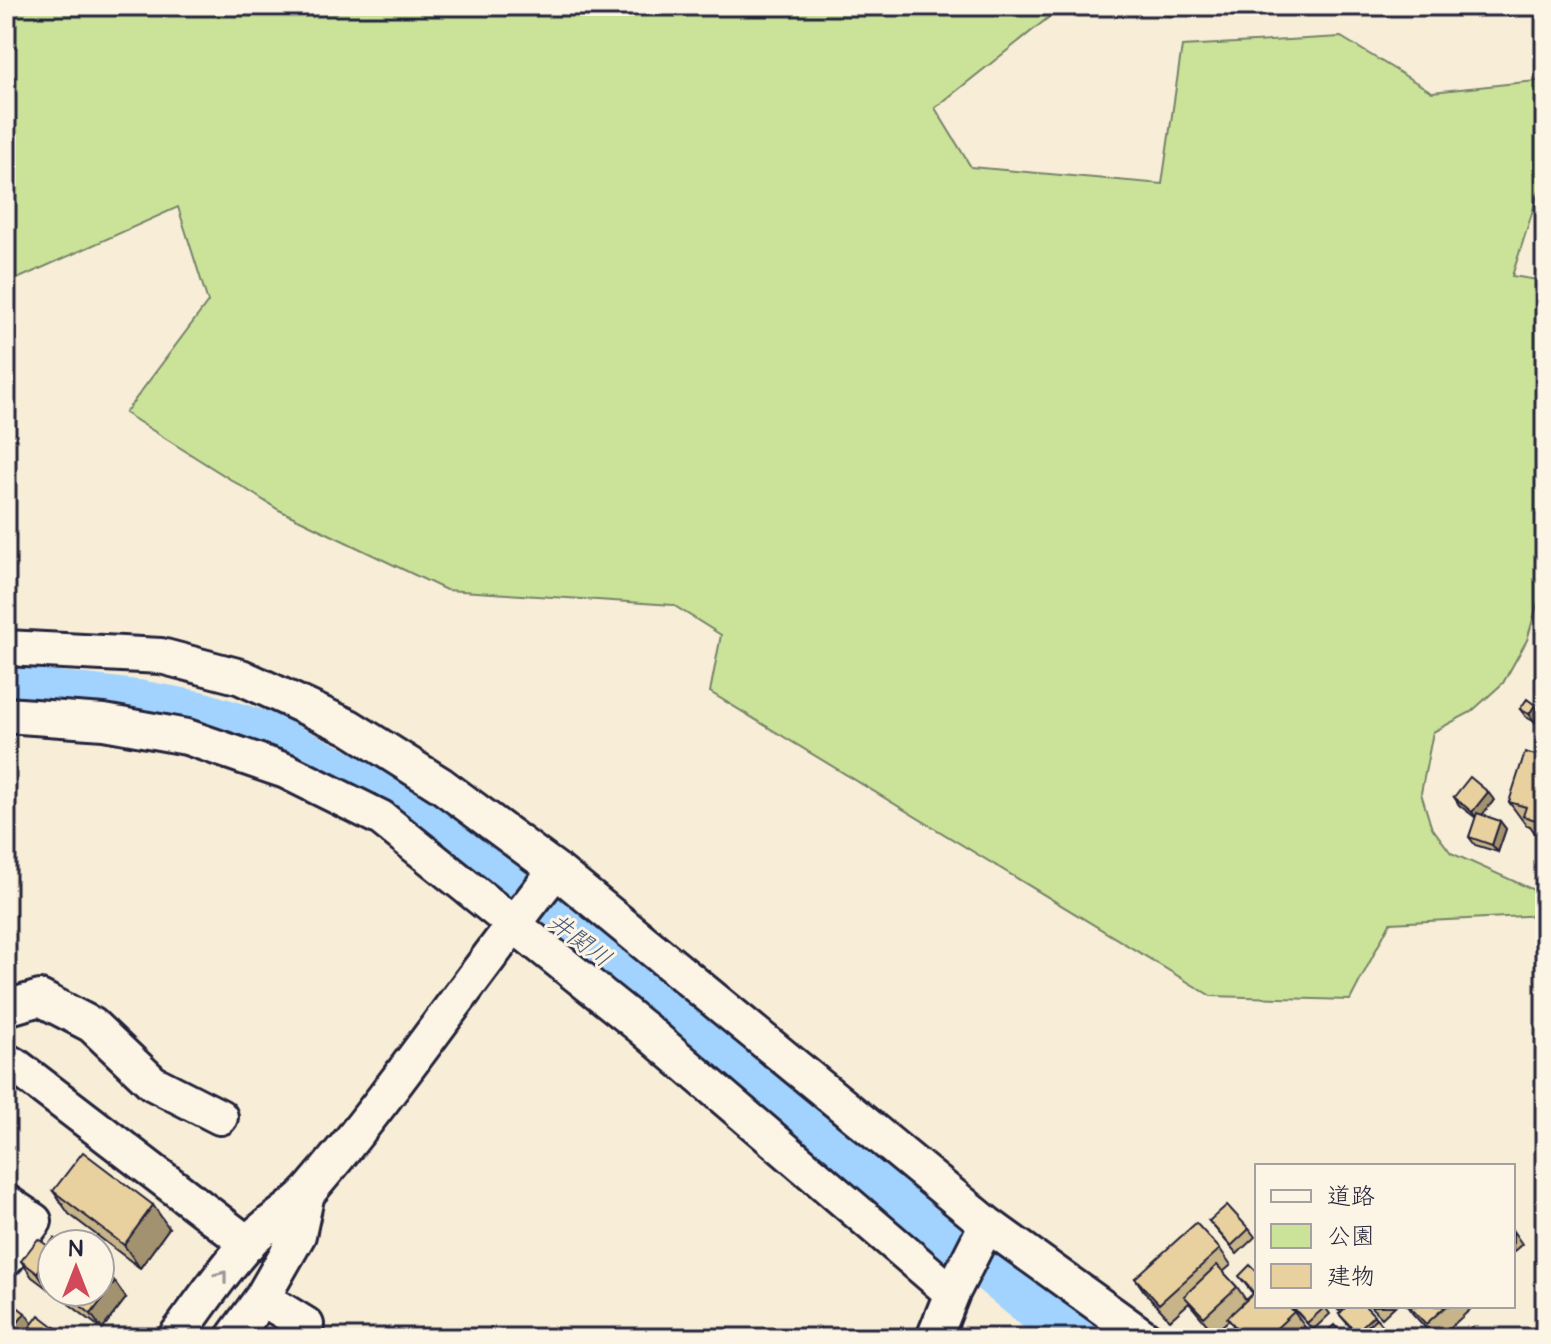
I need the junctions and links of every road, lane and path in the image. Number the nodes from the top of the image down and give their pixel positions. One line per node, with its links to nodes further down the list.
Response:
1 (6, 648): 3 (street)
2 (6, 715): 4 (street)
3 (556, 870): 4 (street); 10 (street)
4 (513, 924): 8 (street); 13 (street)
5 (6, 1008): 7 (street)
6 (6, 1061): 11 (street)
7 (220, 1117)
8 (307, 1193): 11 (street); 14 (street)
9 (6, 1202): 12 (street)
10 (987, 1224): 13 (street); 19 (street)
11 (248, 1244): 15 (street, one-way to 11)
12 (6, 1259)
13 (952, 1293): 18 (street)
14 (262, 1298): 16 (street); 17 (street)
15 (175, 1338)
16 (233, 1338)
17 (302, 1338)
18 (934, 1338)
19 (1145, 1338)

